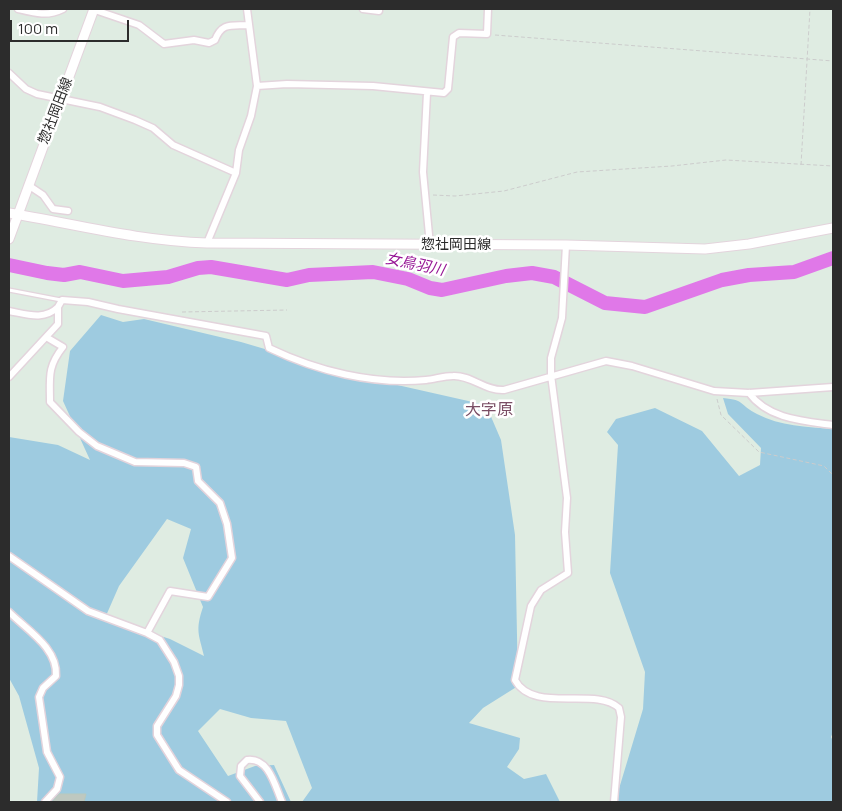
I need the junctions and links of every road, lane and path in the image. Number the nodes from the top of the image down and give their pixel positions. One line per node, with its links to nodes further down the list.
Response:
1 (18, 9): 2 (street)
2 (63, 9)
3 (94, 9): 9 (street); 16 (main road, 惣社岡田線)
4 (247, 9): 9 (street)
5 (363, 9): 6 (street)
6 (379, 9)
7 (488, 9): 10 (street)
8 (810, 9): 11 (path)
9 (249, 25): 14 (street)
10 (487, 34): 11 (path); 15 (street)
11 (808, 59): 12 (path); 17 (path)
12 (833, 61)
13 (9, 73): 16 (street)
14 (257, 86): 15 (street); 19 (street)
15 (427, 93): 21 (street)
16 (60, 99): 19 (street); 20 (main road, 惣社岡田線)
17 (801, 165): 18 (path); 21 (path)
18 (833, 166)
19 (236, 173): 27 (street)
20 (28, 185): 22 (street); 24 (main road, 惣社岡田線)
21 (425, 194): 28 (street)
22 (68, 211)
23 (9, 213): 24 (main road, 惣社岡田線)
24 (19, 214): 26 (main road, 惣社岡田線); 27 (main road, 惣社岡田線)
25 (833, 228): 29 (main road, 惣社岡田線)
26 (9, 239)
27 (206, 242): 28 (main road, 惣社岡田線)
28 (430, 245): 29 (main road, 惣社岡田線)
29 (566, 249): 37 (street)
30 (9, 290): 31 (lane)
31 (62, 300): 32 (street); 35 (street)
32 (58, 308): 34 (street); 36 (street)
33 (287, 310): 35 (path)
34 (9, 311)
35 (170, 319): 37 (street)
36 (46, 337): 38 (street); 46 (street)
37 (551, 376): 40 (street); 51 (street)
38 (9, 377)
39 (833, 387): 41 (street)
40 (714, 391): 41 (street); 43 (path)
41 (749, 393): 42 (street)
42 (833, 425)
43 (833, 475)
44 (9, 556): 46 (street)
45 (9, 612): 47 (street)
46 (147, 633): 48 (street)
47 (45, 802)
48 (227, 802)
49 (260, 802): 50 (street)
50 (282, 802)
51 (614, 802)

